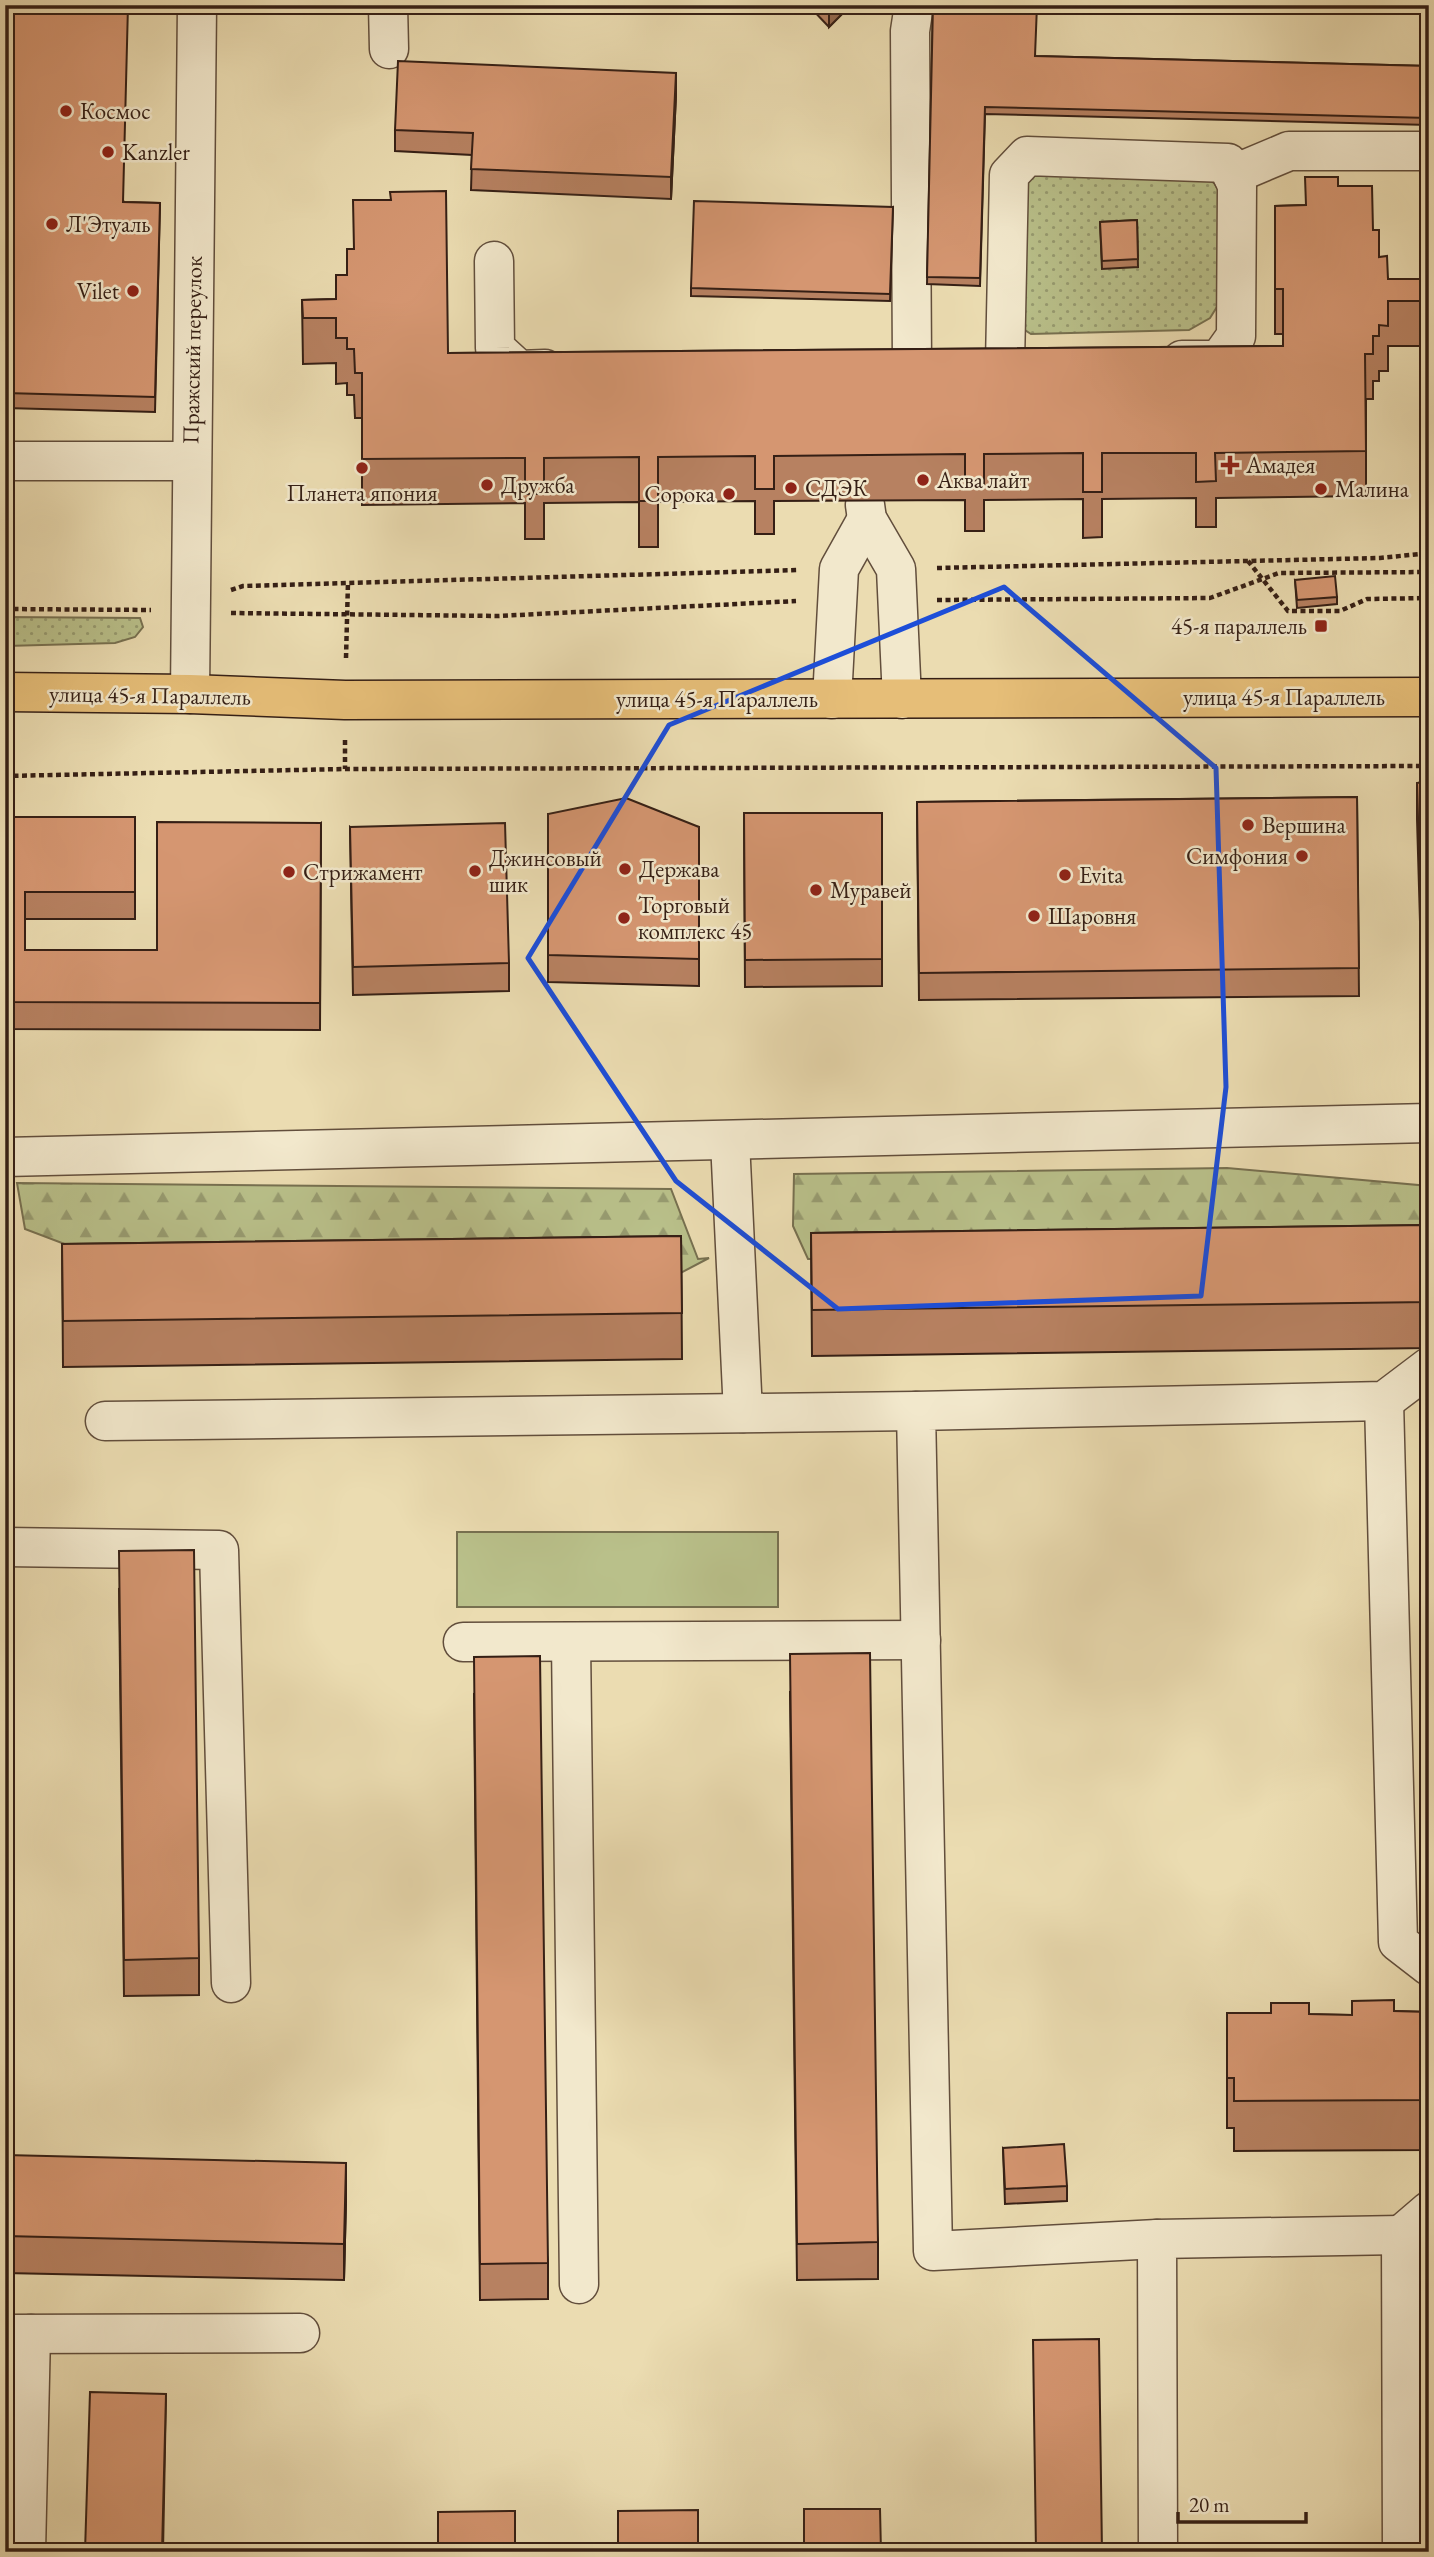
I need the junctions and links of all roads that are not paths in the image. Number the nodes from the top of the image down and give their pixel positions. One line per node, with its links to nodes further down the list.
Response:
1 (197, 5): 15 (street, Пражский переулок)
2 (388, 5): 4 (street)
3 (914, 5): 11 (street)
4 (389, 49)
5 (1429, 151): 6 (street)
6 (1232, 174): 8 (street); 10 (street)
7 (494, 261): 13 (street)
8 (1152, 361)
9 (1045, 362): 10 (street)
10 (1005, 363): 11 (street)
11 (912, 364): 12 (street)
12 (873, 365)
13 (574, 369)
14 (5, 461): 15 (street)
15 (191, 461): 17 (street, Пражский переулок)
16 (5, 692): 17 (main road, улица 45-я Параллель)
17 (190, 694): 19 (main road, улица 45-я Параллель)
18 (1429, 697): 20 (main road, улица 45-я Параллель)
19 (832, 699): 20 (main road, улица 45-я Параллель); 20 (street)
20 (902, 699)
21 (1429, 1123): 22 (street)
22 (730, 1141): 23 (street); 27 (street)
23 (5, 1157)
24 (1429, 1367): 25 (street)
25 (1384, 1401): 26 (street); 33 (street)
26 (916, 1411): 27 (street); 30 (street)
27 (743, 1413): 28 (street)
28 (105, 1421)
29 (5, 1547): 34 (street)
30 (920, 1640): 32 (street); 36 (street)
31 (463, 1642): 32 (street)
32 (571, 1642): 37 (street)
33 (1429, 1966)
34 (231, 1983)
35 (1415, 2223): 36 (street); 42 (street)
36 (1157, 2239): 41 (street)
37 (579, 2284)
38 (300, 2333): 39 (street)
39 (18, 2334): 40 (street)
40 (26, 2552)
41 (1158, 2552)
42 (1402, 2552)

